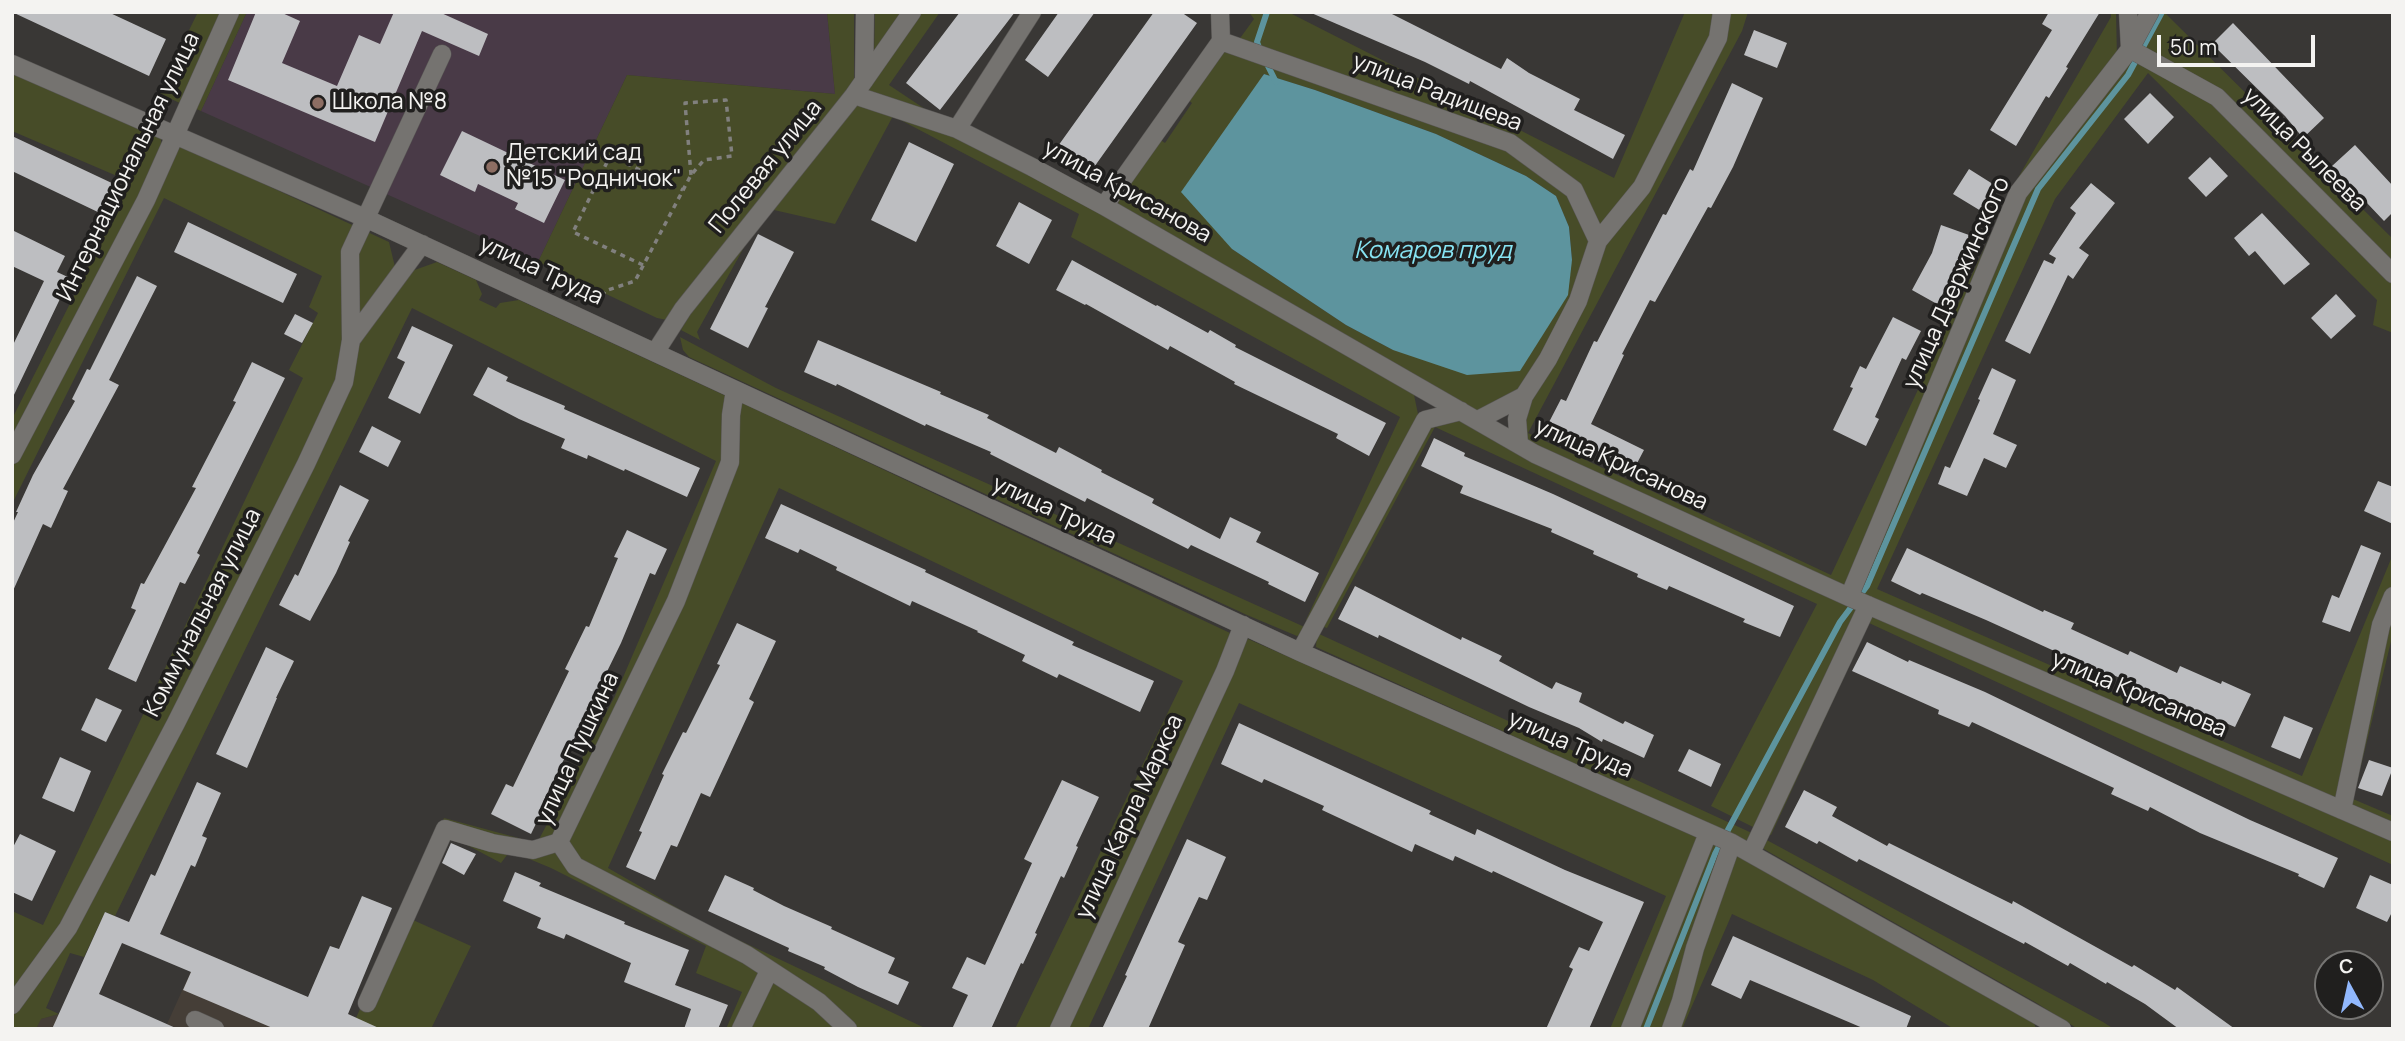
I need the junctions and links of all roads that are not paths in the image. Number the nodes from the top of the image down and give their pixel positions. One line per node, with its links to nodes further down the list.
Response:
1 (230, 12): 15 (street, Интернациональная улица)
2 (865, 12): 13 (street)
3 (912, 12): 13 (street, Полевая улица)
4 (1032, 12): 14 (street)
5 (1220, 12): 9 (street)
6 (1722, 12): 18 (street)
7 (2129, 12): 10 (street)
8 (2150, 12): 10 (street, улица Дзержинского)
9 (1221, 41): 16 (street); 18 (street, улица Радищева)
10 (2130, 49): 20 (street, улица Рылеева); 32 (street, улица Дзержинского)
11 (442, 54): 17 (street, Коммунальная улица)
12 (12, 64): 15 (street, улица Труда)
13 (859, 88): 14 (street, улица Крисанова); 22 (street, Полевая улица)
14 (957, 129): 16 (street, улица Крисанова)
15 (175, 134): 17 (street, улица Труда); 30 (street, Интернациональная улица)
16 (1104, 206): 23 (street, улица Крисанова)
17 (365, 218): 19 (street, улица Труда); 21 (street, Коммунальная улица)
18 (1598, 241): 25 (street)
19 (422, 244): 21 (street); 22 (street, улица Труда)
20 (2393, 274)
21 (351, 340): 44 (street, Коммунальная улица)
22 (656, 351): 24 (street, улица Труда)
23 (1420, 387): 26 (street, улица Крисанова); 27 (street)
24 (735, 390): 34 (street, улица Труда); 39 (street, улица Пушкина)
25 (1524, 396): 28 (street); 29 (street)
26 (1461, 411): 27 (street); 28 (street, улица Крисанова)
27 (1425, 420): 35 (street)
28 (1478, 420): 29 (street, улица Крисанова)
29 (1518, 444): 32 (street, улица Крисанова)
30 (12, 455)
31 (2393, 596): 36 (street)
32 (1849, 597): 33 (street, улица Крисанова)
33 (1868, 605): 36 (street, улица Крисанова); 41 (street)
34 (1243, 625): 35 (street, улица Труда); 50 (street, улица Карла Маркса)
35 (1300, 652): 38 (street, улица Труда)
36 (2342, 810): 37 (street, улица Крисанова)
37 (2393, 832)
38 (1708, 833): 40 (street, улица Труда); 51 (street)
39 (559, 842): 42 (street, улица Пушкина); 43 (street)
40 (1732, 843): 41 (street, улица Труда); 52 (street)
41 (1751, 853): 46 (street, улица Труда)
42 (769, 971): 48 (street); 49 (street, улица Пушкина)
43 (367, 1003)
44 (12, 1005)
45 (195, 1020): 47 (street)
46 (2054, 1026)
47 (215, 1029)
48 (741, 1029)
49 (848, 1029)
50 (1059, 1029)
51 (1630, 1029)
52 (1671, 1029)

